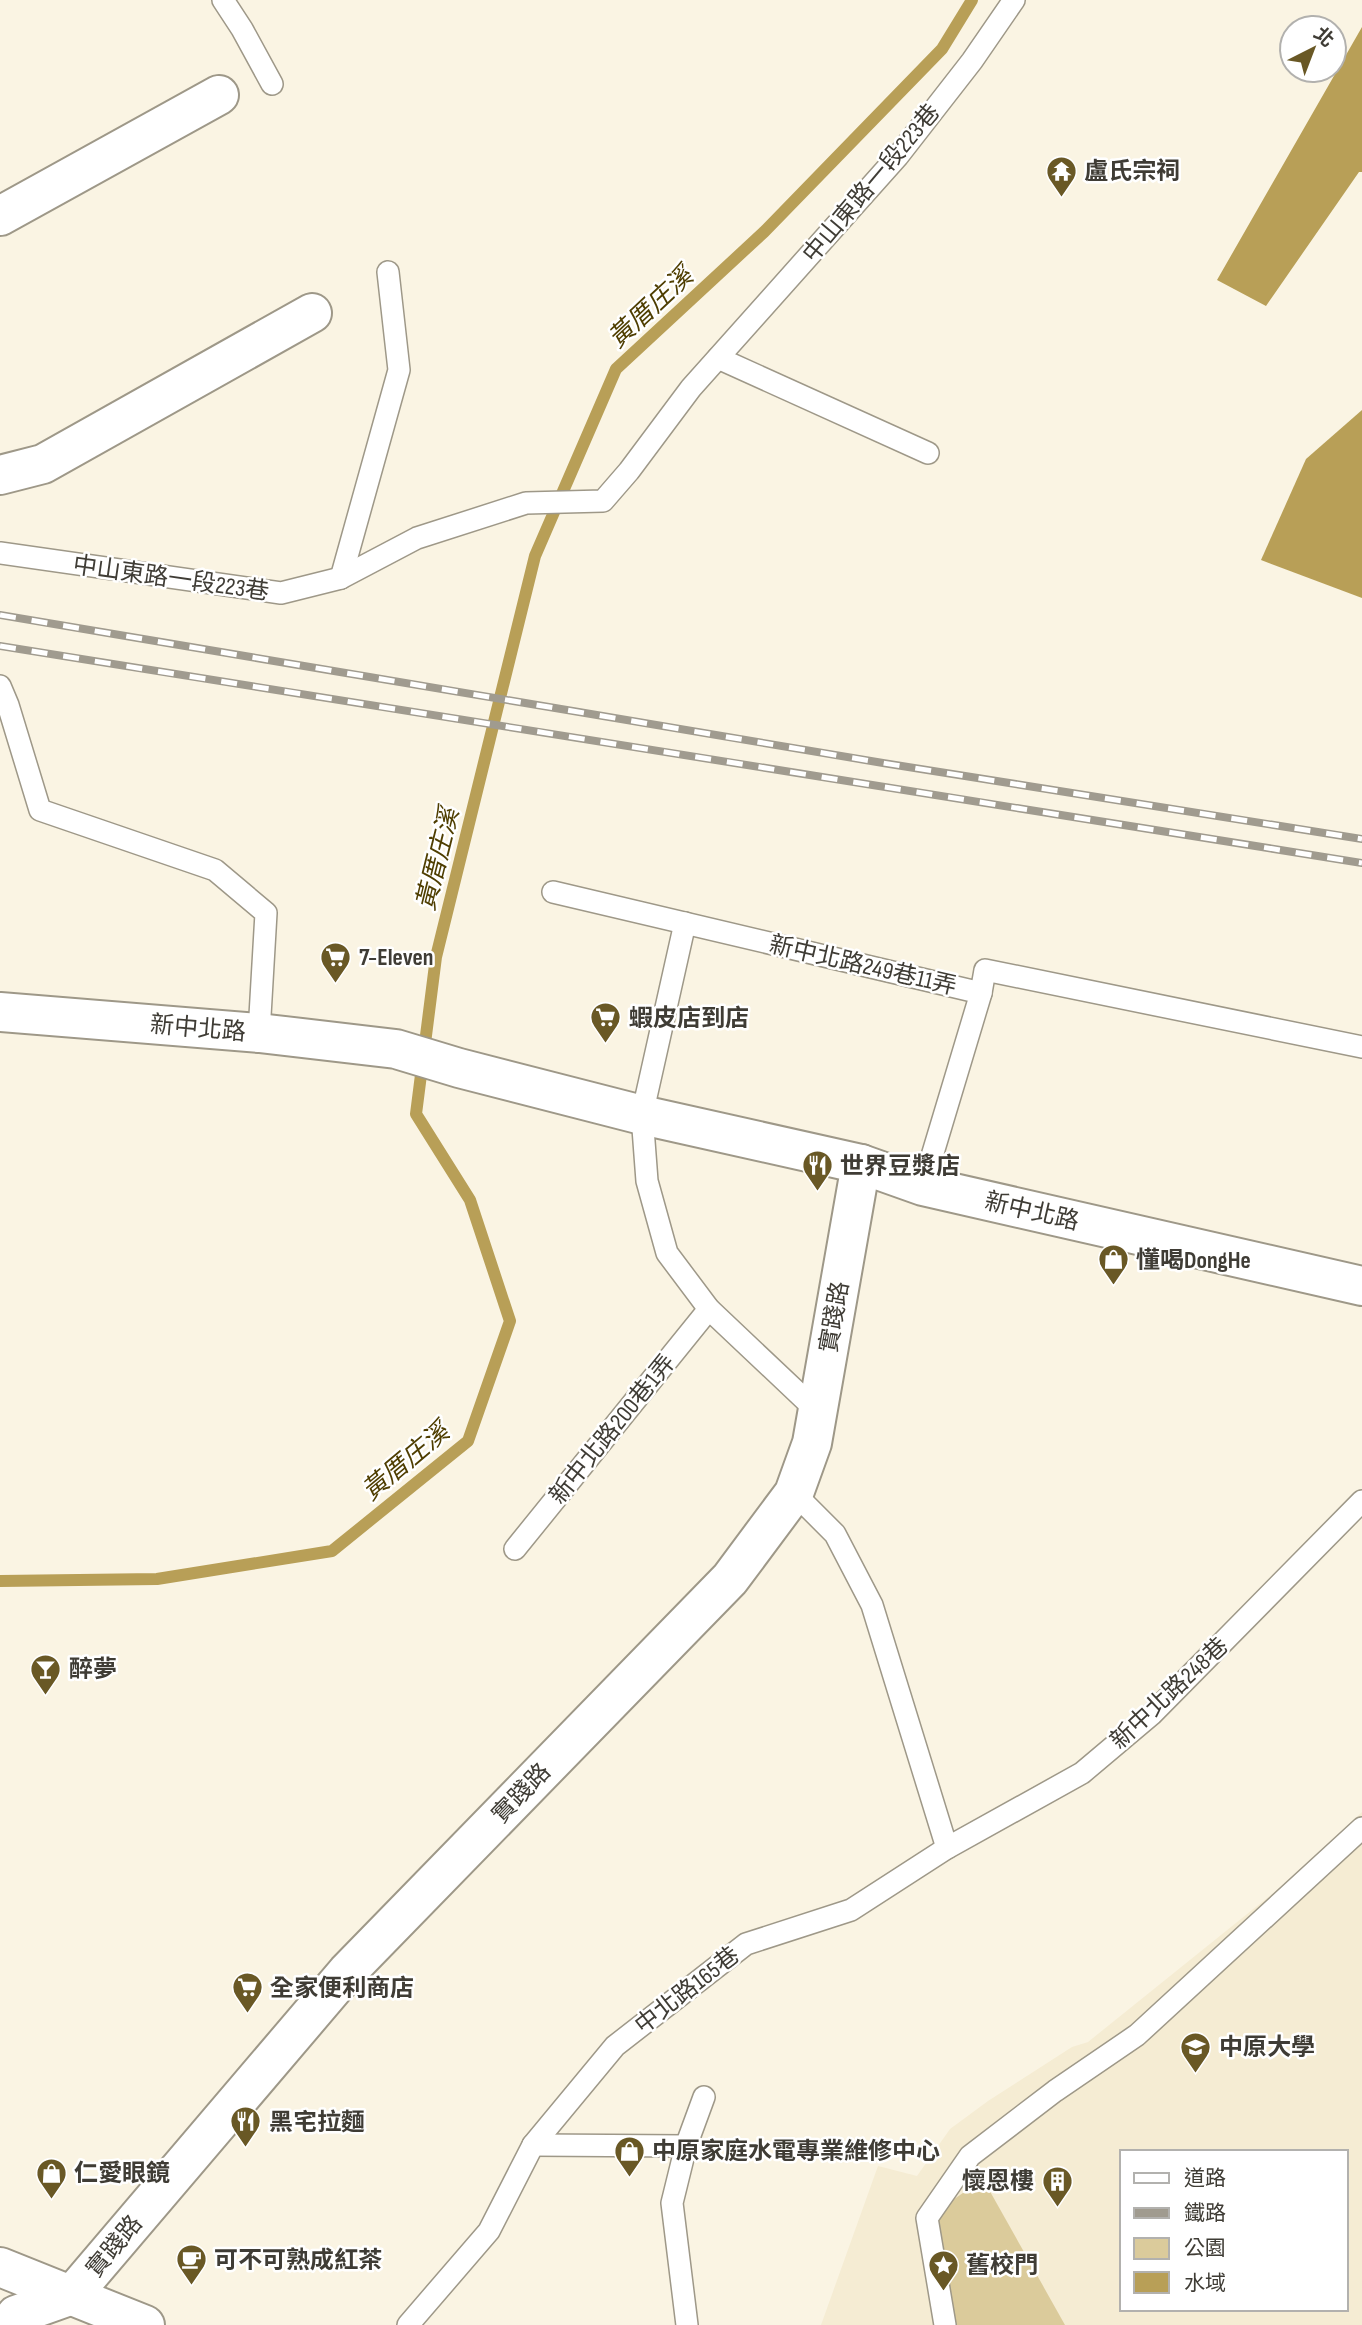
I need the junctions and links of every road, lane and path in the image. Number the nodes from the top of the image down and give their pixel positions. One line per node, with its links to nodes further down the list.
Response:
1 (223, 0): 3 (lane)
2 (1014, 0): 8 (lane, 中山東路一段223巷)
3 (272, 84)
4 (219, 95): 5 (street)
5 (0, 216)
6 (388, 272): 12 (lane)
7 (312, 313): 10 (street)
8 (718, 358): 9 (lane); 12 (lane, 中山東路一段223巷)
9 (928, 453)
10 (0, 475)
11 (0, 553): 12 (lane, 中山東路一段223巷)
12 (341, 578)
13 (0, 685): 18 (lane)
14 (553, 892): 15 (lane, 新中北路249巷11弄)
15 (685, 923): 16 (lane, 新中北路249巷11弄); 20 (lane)
16 (981, 993): 19 (lane, 新中北路249巷11弄); 22 (lane)
17 (0, 1012): 18 (street, 新中北路)
18 (258, 1033): 20 (street, 新中北路)
19 (1362, 1047)
20 (642, 1115): 21 (street, 新中北路); 24 (lane)
21 (861, 1164): 22 (street, 新中北路); 25 (street, 實踐路)
22 (923, 1186): 23 (street, 新中北路)
23 (1362, 1286)
24 (709, 1309): 25 (lane); 28 (lane, 新中北路200巷1弄)
25 (818, 1412): 26 (street, 實踐路)
26 (794, 1493): 30 (lane); 35 (street, 實踐路)
27 (1362, 1501): 30 (lane, 新中北路248巷)
28 (515, 1549)
29 (1362, 1828): 40 (lane)
30 (947, 1848): 32 (lane, 中北路165巷)
31 (704, 2097): 33 (lane)
32 (533, 2145): 33 (lane); 38 (lane, 中北路165巷)
33 (685, 2146): 39 (lane)
34 (0, 2267): 35 (street)
35 (72, 2295): 36 (street, 實踐路); 37 (street)
36 (16, 2325)
37 (145, 2325)
38 (408, 2325)
39 (687, 2325)
40 (945, 2325)

